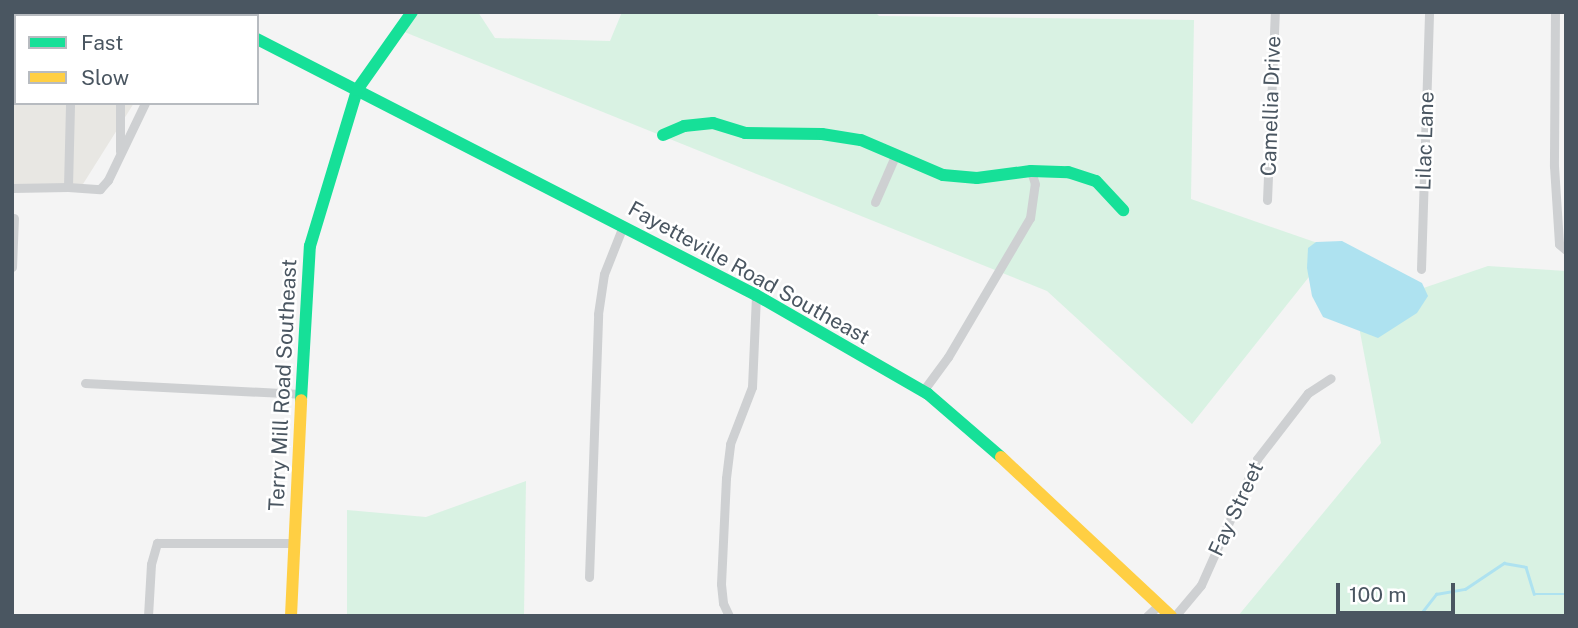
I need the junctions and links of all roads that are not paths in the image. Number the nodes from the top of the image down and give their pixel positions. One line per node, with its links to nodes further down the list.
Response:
1 (412, 12): 6 (street, Terry Mill Road Southeast)
2 (1275, 12): 16 (street, Camellia Drive)
3 (1429, 12): 23 (street, Lilac Lane)
4 (1555, 12): 21 (street)
5 (259, 41): 6 (street, Fayetteville Road Southeast)
6 (357, 90): 20 (street, Fayetteville Road Southeast); 28 (street, Terry Mill Road Southeast)
7 (70, 105): 14 (street)
8 (120, 105): 12 (street)
9 (144, 105): 12 (street)
10 (663, 135): 11 (street)
11 (896, 155): 13 (street); 17 (street)
12 (120, 156): 14 (street)
13 (1031, 171): 18 (street); 27 (street)
14 (68, 187): 15 (street)
15 (12, 188)
16 (1267, 200)
17 (875, 202)
18 (1123, 209)
19 (14, 218): 22 (street)
20 (623, 226): 24 (street, Fayetteville Road Southeast); 30 (street)
21 (1566, 250)
22 (12, 267)
23 (1421, 269)
24 (755, 295): 27 (street, Fayetteville Road Southeast); 34 (street)
25 (1331, 378): 36 (street, Fay Street)
26 (85, 383): 28 (street)
27 (923, 391): 31 (street, Fayetteville Road Southeast)
28 (300, 394): 29 (street, Terry Mill Road Southeast)
29 (294, 543): 32 (street); 33 (street, Terry Mill Road Southeast)
30 (589, 577)
31 (1159, 605): 35 (street); 36 (street, Fayetteville Road Southeast)
32 (148, 616)
33 (291, 616)
34 (729, 616)
35 (1147, 616)
36 (1173, 616)

